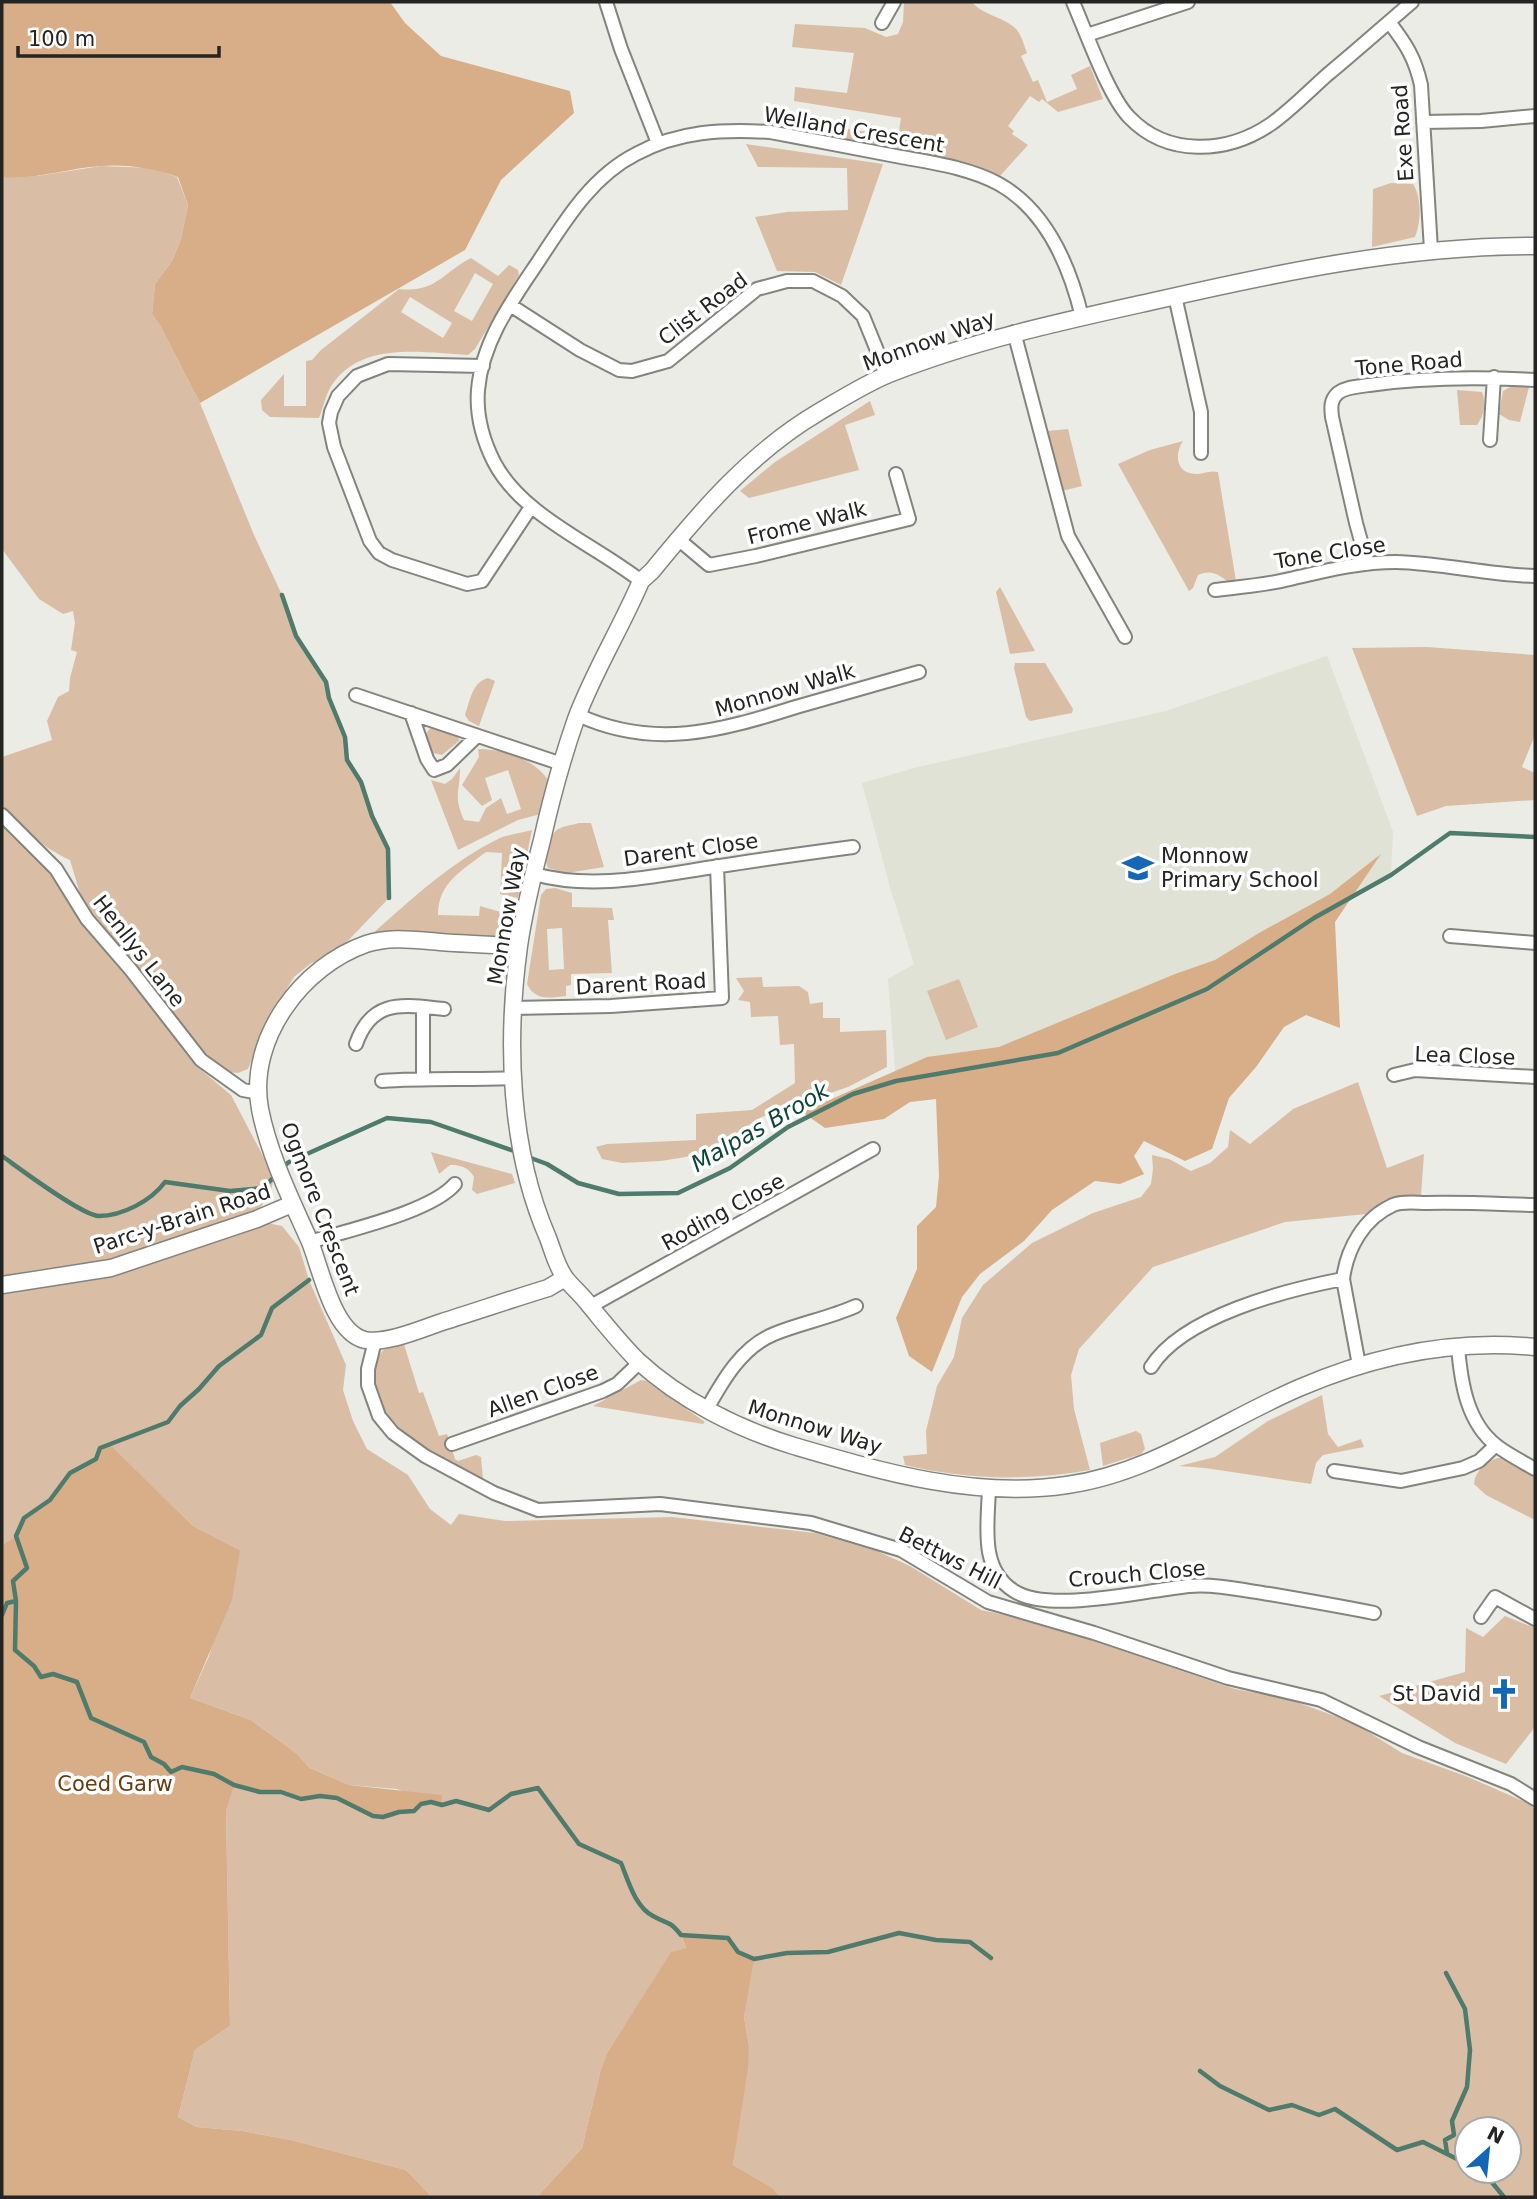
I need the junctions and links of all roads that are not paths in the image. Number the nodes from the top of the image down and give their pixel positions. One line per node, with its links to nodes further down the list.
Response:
1 (606, 2): 11 (street)
2 (894, 2): 7 (street)
3 (1073, 2): 8 (street)
4 (1188, 2): 8 (street)
5 (1412, 2): 6 (street)
6 (1389, 22): 8 (street); 10 (street, Exe Road)
7 (882, 23)
8 (1087, 35)
9 (1535, 116): 10 (street)
10 (1423, 122): 13 (street, Exe Road)
11 (658, 143): 15 (street, Welland Crescent); 16 (street, Welland Crescent)
12 (1535, 246): 13 (street, Monnow Way)
13 (1431, 250): 14 (street, Monnow Way)
14 (1175, 296): 16 (street, Monnow Way); 23 (street)
15 (510, 305): 18 (street, Welland Crescent); 19 (street, Clist Road)
16 (1082, 317): 17 (street, Monnow Way)
17 (1014, 332): 19 (street, Monnow Way); 31 (street)
18 (483, 366): 25 (street, Welland Crescent); 25 (street)
19 (887, 375): 26 (street, Monnow Way)
20 (1494, 377): 21 (street, Tone Road); 22 (street); 27 (street, Tone Road)
21 (1535, 380)
22 (1490, 440)
23 (1200, 453)
24 (896, 474): 26 (street, Frome Walk)
25 (531, 507): 29 (street, Welland Crescent)
26 (678, 539): 29 (street, Monnow Way)
27 (1367, 564): 28 (street, Tone Close); 30 (street, Tone Close)
28 (1535, 576)
29 (641, 581): 35 (street, Monnow Way)
30 (1215, 590)
31 (1125, 637)
32 (919, 672): 35 (street, Monnow Walk)
33 (356, 695): 34 (street)
34 (411, 713): 36 (street); 36 (street)
35 (578, 715): 37 (street, Monnow Way)
36 (477, 736): 37 (street)
37 (562, 764): 41 (street, Monnow Way)
38 (2, 815): 54 (street, Henllys Lane)
39 (853, 847): 40 (street, Darent Close)
40 (718, 866): 41 (street, Darent Close); 46 (street, Darent Road)
41 (534, 874): 44 (street, Monnow Way)
42 (1450, 936): 43 (street)
43 (1535, 943)
44 (519, 946): 46 (street, Monnow Way); 54 (street, Ogmore Crescent)
45 (423, 1007): 47 (street); 48 (street); 51 (street)
46 (513, 1008): 52 (street, Monnow Way)
47 (444, 1010)
48 (356, 1044)
49 (1394, 1075): 50 (street, Lea Close)
50 (1535, 1077)
51 (423, 1078): 52 (street); 53 (street)
52 (514, 1078): 60 (street, Monnow Way)
53 (382, 1082)
54 (259, 1093): 57 (street, Ogmore Crescent)
55 (873, 1149): 64 (street, Roding Close)
56 (455, 1184): 59 (street)
57 (292, 1204): 59 (street, Ogmore Crescent); 62 (street, Parc-y-Brain Road)
58 (1535, 1205): 61 (street)
59 (310, 1242): 65 (street, Ogmore Crescent)
60 (565, 1278): 64 (street, Monnow Way); 65 (street)
61 (1343, 1279): 69 (street); 70 (street)
62 (2, 1285)
63 (856, 1306): 71 (street)
64 (591, 1307): 68 (street, Monnow Way)
65 (375, 1341): 80 (street, Bettws Hill)
66 (1458, 1347): 67 (street, Monnow Way); 69 (street, Monnow Way); 73 (street)
67 (1535, 1347)
68 (639, 1362): 71 (street, Monnow Way); 72 (street, Allen Close)
69 (1359, 1365): 76 (street, Monnow Way)
70 (1151, 1367)
71 (707, 1409): 76 (street, Monnow Way)
72 (452, 1444)
73 (1496, 1445): 74 (street); 75 (street)
74 (1535, 1469)
75 (1334, 1471)
76 (989, 1488): 77 (street, Crouch Close)
77 (1374, 1612)
78 (1480, 1617): 79 (street)
79 (1535, 1619)
80 (1535, 1799)

